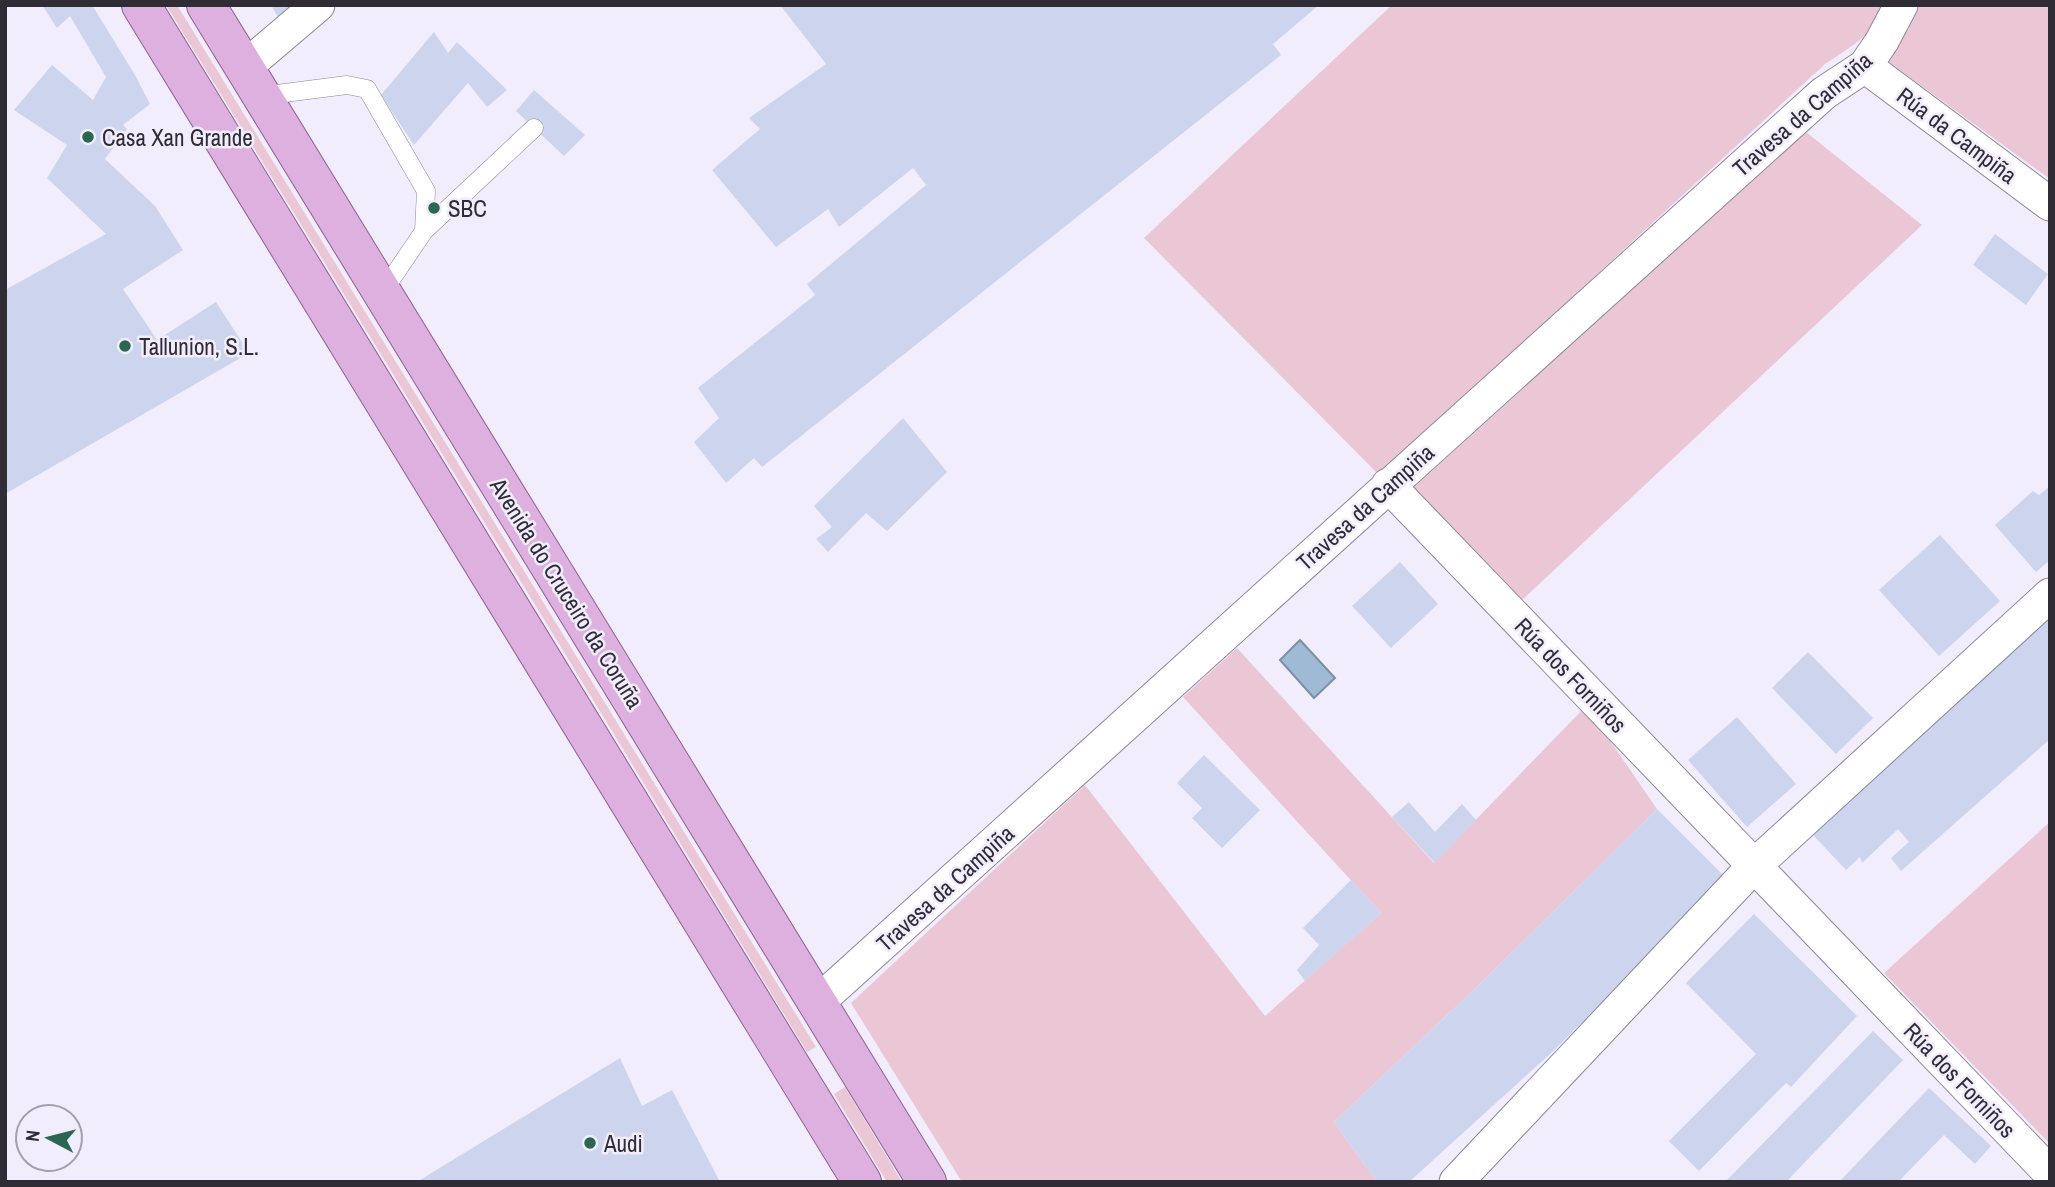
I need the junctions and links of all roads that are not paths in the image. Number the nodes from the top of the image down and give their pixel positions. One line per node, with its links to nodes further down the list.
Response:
1 (141, 5): 16 (main road)
2 (206, 5): 6 (main road, Avenida do Cruceiro da Coruña)
3 (318, 5): 6 (street)
4 (1901, 5): 5 (street, Travesa da Campiña)
5 (1865, 66): 8 (street, Rúa da Campiña); 11 (street, Travesa da Campiña)
6 (253, 82): 9 (lane); 10 (main road, Avenida do Cruceiro da Coruña)
7 (534, 128): 9 (lane)
8 (2050, 204)
9 (424, 232): 10 (lane)
10 (382, 293): 14 (main road, Avenida do Cruceiro da Coruña)
11 (1388, 485): 13 (street, Rúa dos Forniños); 14 (street, Travesa da Campiña)
12 (2050, 595): 13 (street)
13 (1754, 866): 15 (street, Rúa dos Forniños); 18 (street)
14 (818, 1002): 17 (main road, Avenida do Cruceiro da Coruña)
15 (2050, 1174)
16 (862, 1182)
17 (927, 1182)
18 (1457, 1182)

